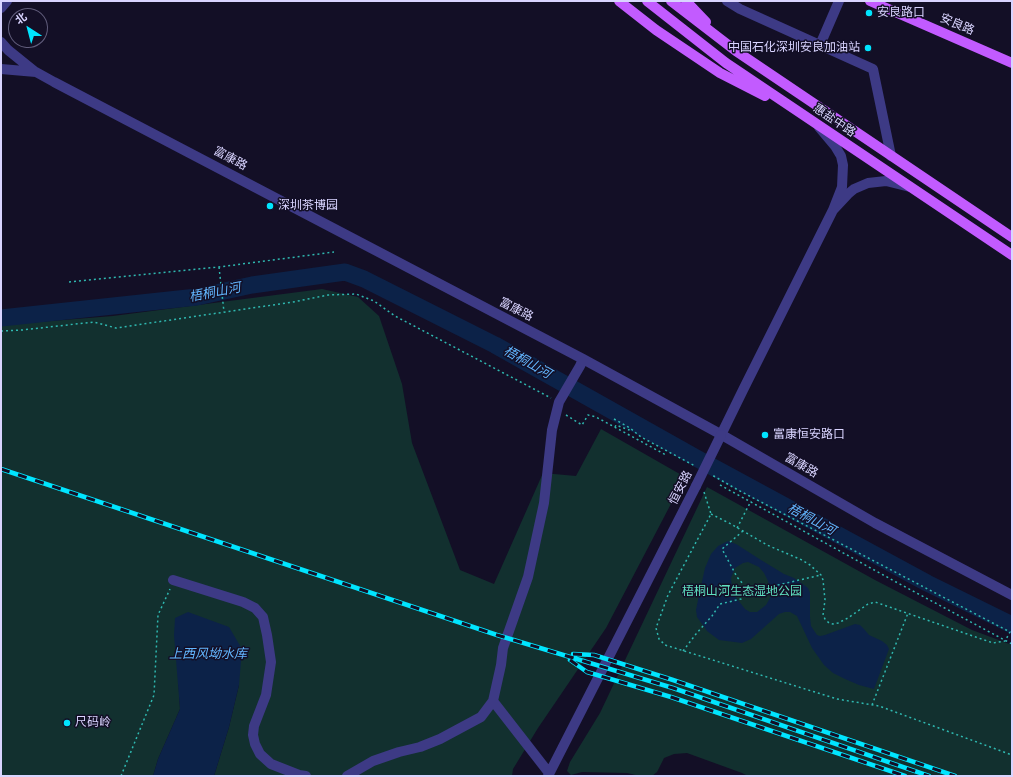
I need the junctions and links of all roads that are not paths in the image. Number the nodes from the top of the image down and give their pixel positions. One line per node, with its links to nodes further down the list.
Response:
1 (7, 1): 9 (street)
2 (619, 1): 16 (main road)
3 (647, 1): 16 (main road, 惠盐中路)
4 (671, 1): 12 (main road, 惠盐中路)
5 (686, 1): 12 (main road)
6 (727, 1): 11 (street)
7 (839, 1): 11 (street)
8 (870, 1): 13 (main road, 安良路)
9 (1, 8)
10 (1, 42): 15 (street)
11 (820, 45): 18 (street)
12 (736, 51): 18 (main road, 惠盐中路)
13 (1012, 63)
14 (1, 68): 15 (street, 富康路)
15 (36, 72): 23 (street, 富康路)
16 (800, 114): 17 (main road, 惠盐中路)
17 (816, 124): 19 (main road, 惠盐中路); 20 (street)
18 (891, 156): 21 (main road, 惠盐中路)
19 (911, 188): 20 (street); 22 (main road, 惠盐中路)
20 (834, 210): 24 (street, 恒安路)
21 (1012, 237)
22 (1012, 255)
23 (582, 362): 24 (street, 富康路); 27 (street)
24 (722, 435): 26 (street, 富康路); 28 (street, 恒安路, bridge)
25 (173, 580): 29 (street)
26 (1012, 595)
27 (493, 701): 28 (street); 30 (street)
28 (549, 774)
29 (306, 776)
30 (347, 776)

